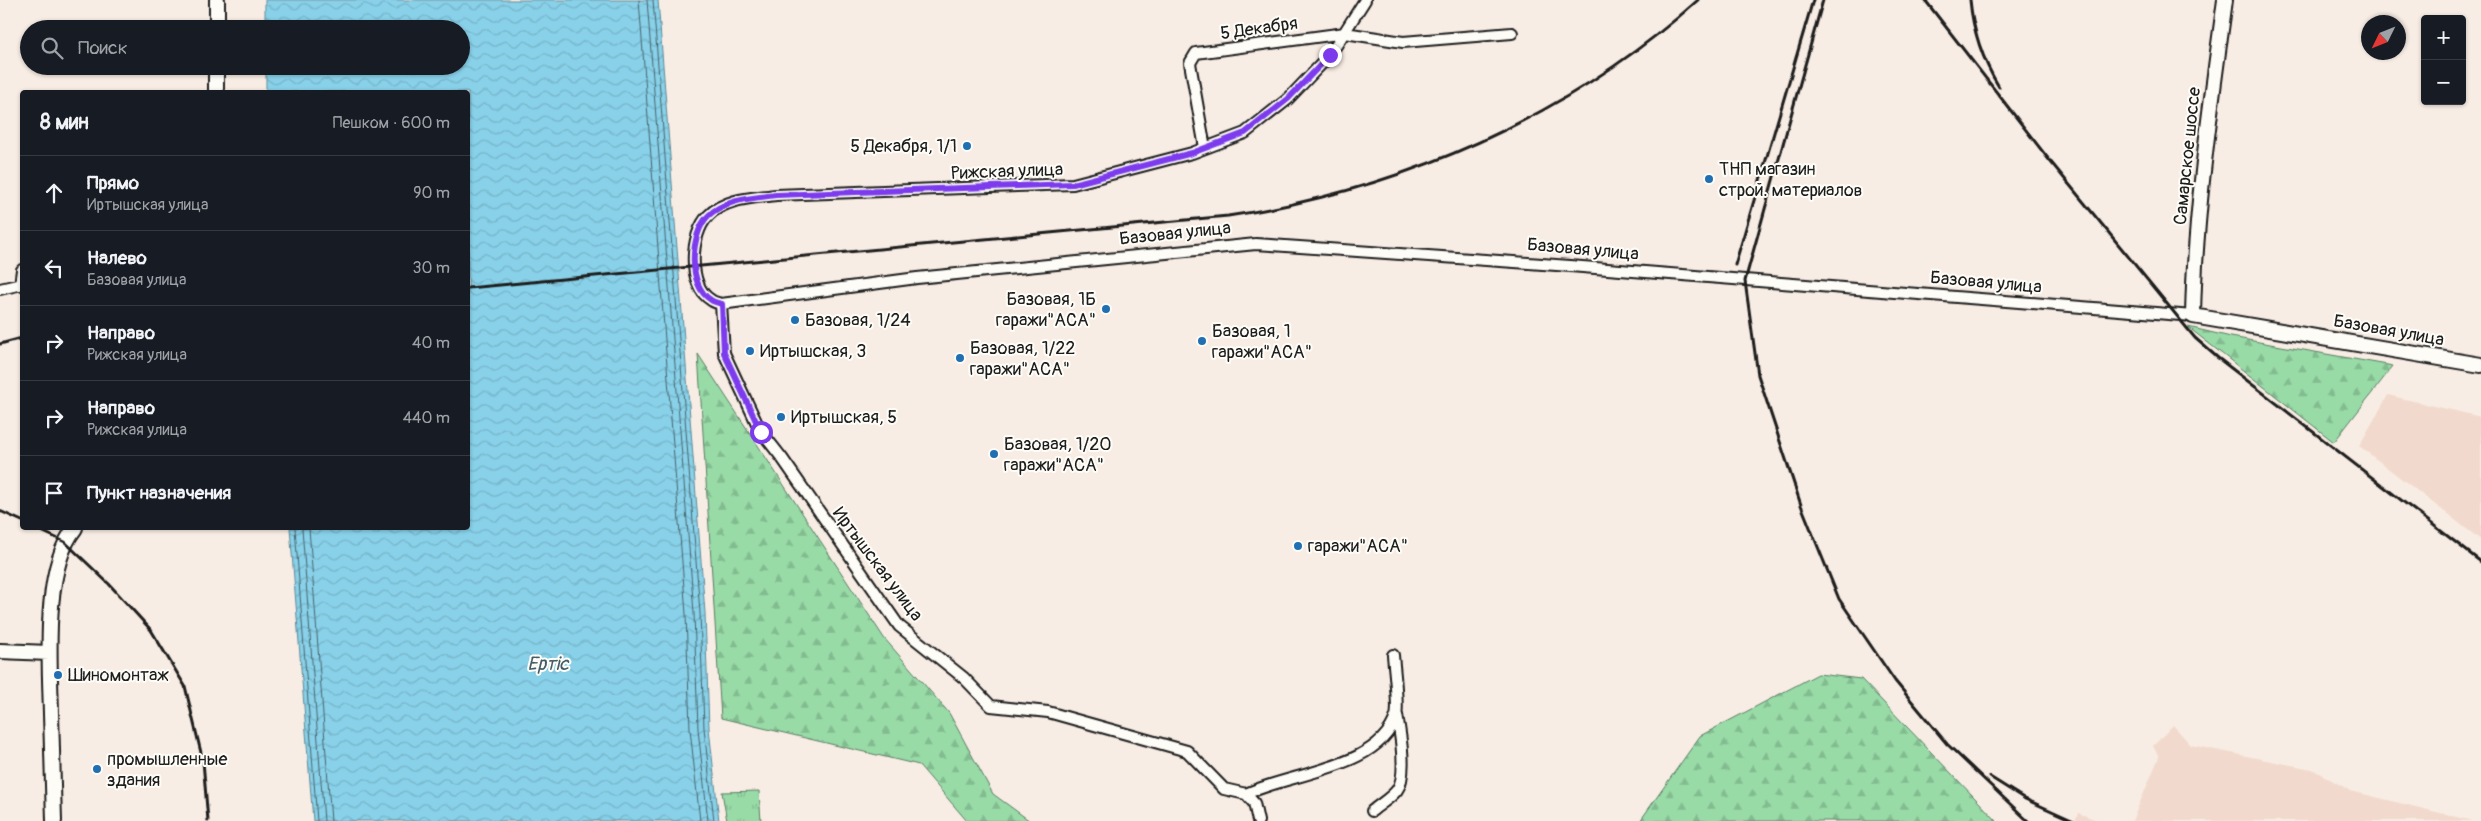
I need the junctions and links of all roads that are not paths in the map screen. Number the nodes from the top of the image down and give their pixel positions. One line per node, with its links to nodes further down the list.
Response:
1 (217, 0): 4 (street)
2 (1365, 0): 5 (street, Рижская улица)
3 (2225, 0): 13 (street, Самарское шоссе)
4 (217, 20)
5 (1345, 33): 6 (street, 5 Декабря); 9 (street, Рижская улица); 9 (street, 5 Декабря)
6 (1512, 33)
7 (216, 75): 8 (street)
8 (216, 90)
9 (1205, 148): 12 (street, Рижская улица)
10 (20, 285): 11 (street)
11 (0, 289)
12 (722, 304): 13 (street, Базовая улица); 20 (street, Иртышская улица)
13 (2193, 316): 14 (street, Базовая улица)
14 (2481, 364)
15 (74, 530): 17 (street)
16 (0, 651): 17 (street)
17 (49, 653): 22 (street)
18 (1393, 655): 19 (street)
19 (1397, 715): 20 (street); 21 (street)
20 (1246, 794): 23 (street)
21 (1372, 811)
22 (54, 821)
23 (1258, 821)

